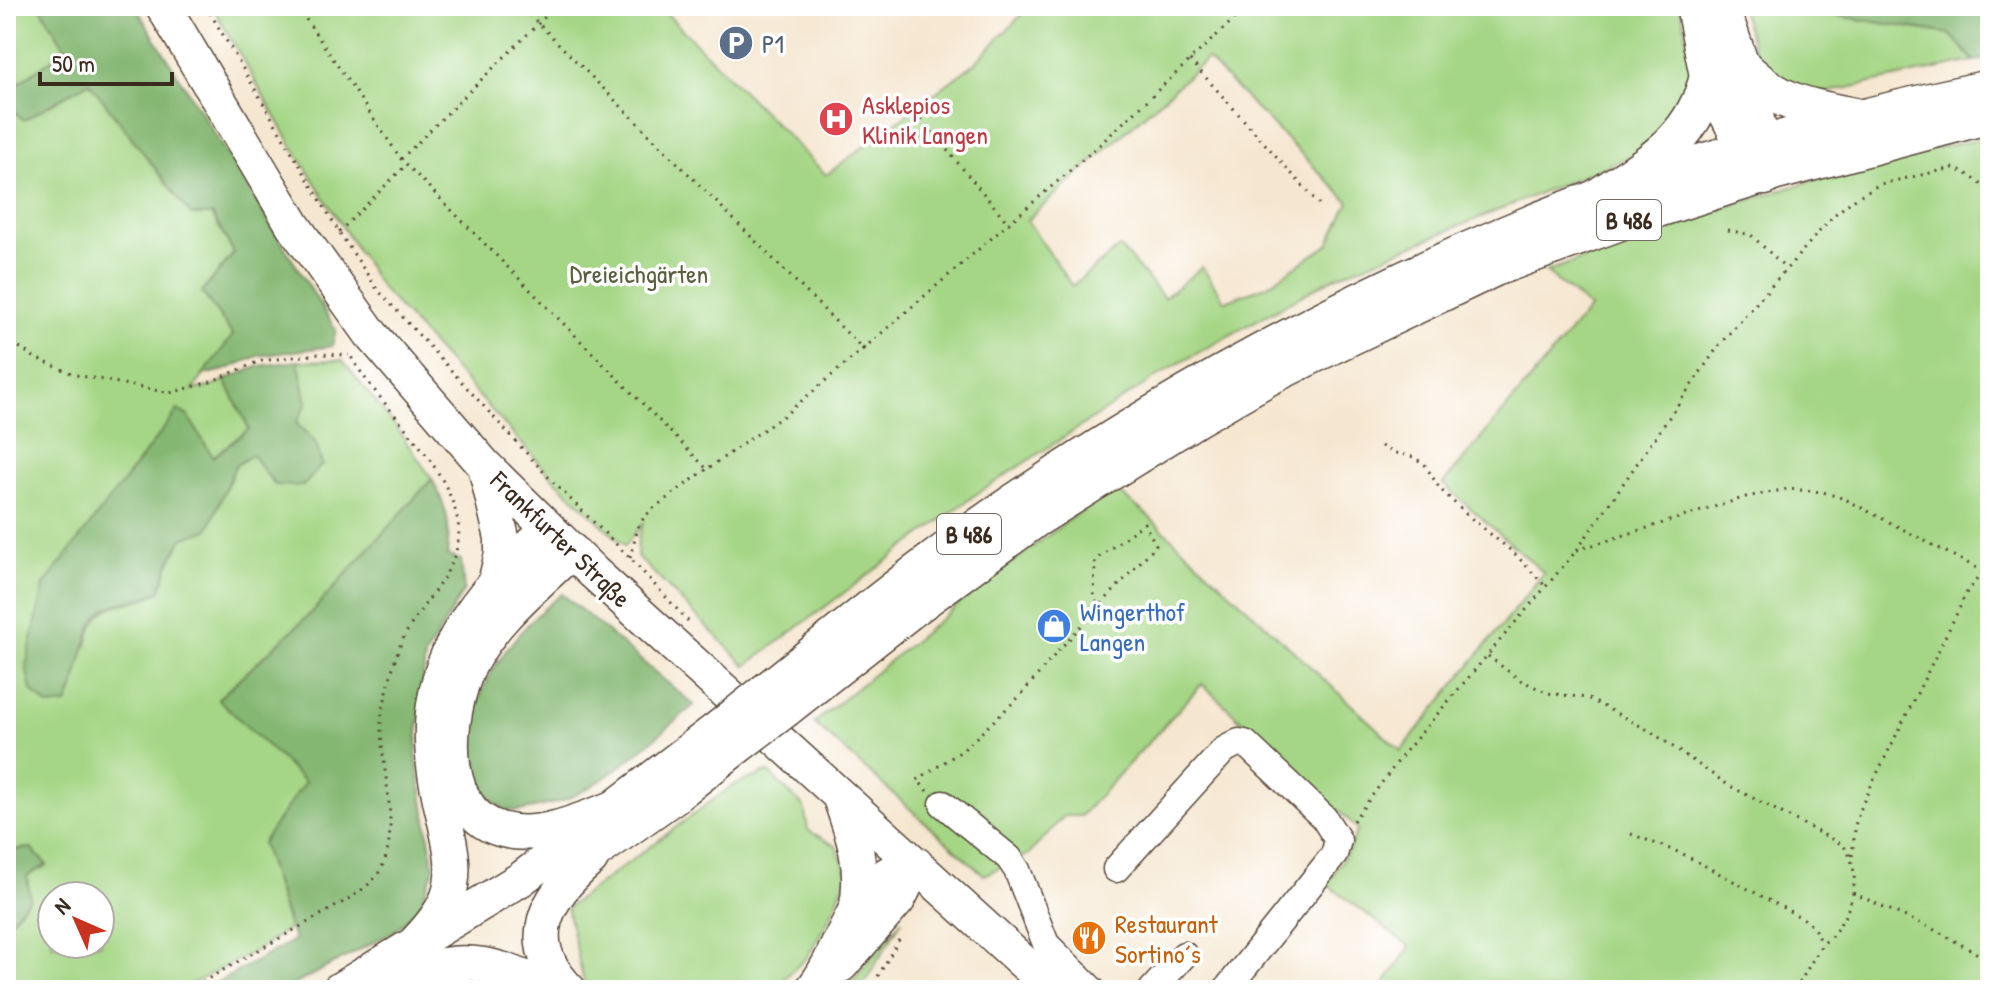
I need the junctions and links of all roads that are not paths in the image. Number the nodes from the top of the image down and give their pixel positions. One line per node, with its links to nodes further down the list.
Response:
1 (163, 6): 10 (main road, Frankfurter Straße)
2 (1695, 6): 4 (highway)
3 (1720, 6): 4 (highway)
4 (1724, 70): 7 (highway); 8 (highway); 9 (highway)
5 (1990, 87): 7 (main road, B 486)
6 (1990, 116): 8 (main road, B 486)
7 (1854, 117): 8 (main road, B 486)
8 (1758, 155): 9 (main road, B 486); 13 (main road, B 486)
9 (1599, 197): 13 (main road, B 486)
10 (485, 466): 11 (main road, Frankfurter Straße); 12 (main road)
11 (560, 540): 12 (main road); 15 (main road, Frankfurter Straße); 17 (main road)
12 (496, 579): 24 (main road)
13 (776, 700): 14 (main road, B 486, bridge)
14 (727, 738): 17 (main road, B 486); 18 (main road, B 486)
15 (839, 794): 19 (main road, Frankfurter Straße); 22 (main road)
16 (943, 804): 30 (street)
17 (620, 806): 24 (main road, B 486)
18 (609, 843): 24 (main road, B 486); 27 (main road)
19 (916, 864): 21 (main road, Frankfurter Straße); 22 (main road)
20 (1116, 869): 32 (street)
21 (960, 903): 22 (main road); 29 (main road, Frankfurter Straße)
22 (870, 914): 28 (main road)
23 (1184, 955): 31 (street)
24 (394, 972): 25 (main road, B 486); 26 (main road, B 486)
25 (339, 990)
26 (551, 990)
27 (569, 990)
28 (814, 990)
29 (1054, 990)
30 (1092, 990)
31 (1152, 990)
32 (1226, 990)

